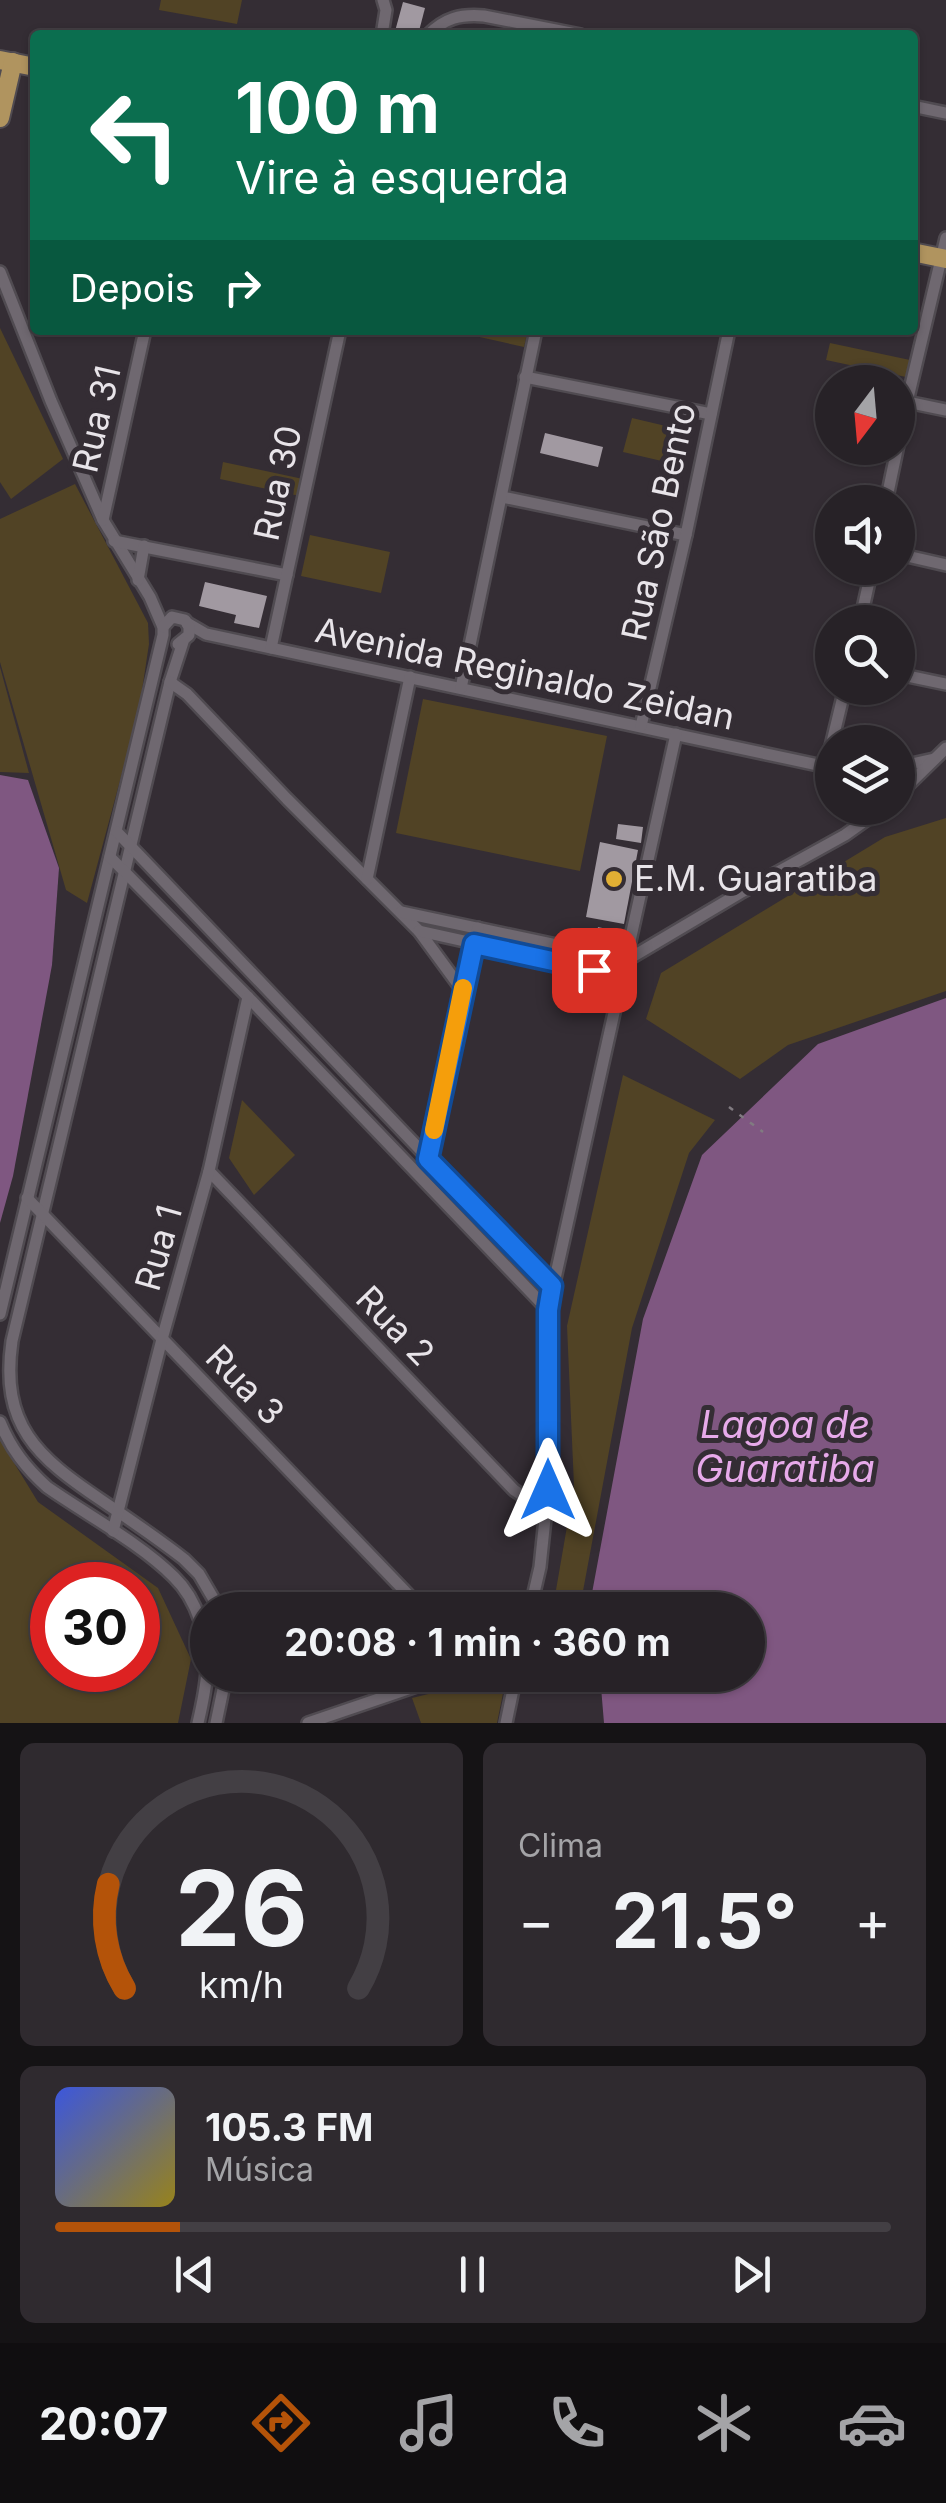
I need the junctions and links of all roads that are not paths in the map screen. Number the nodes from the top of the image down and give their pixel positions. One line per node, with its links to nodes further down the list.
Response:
1 (384, 5): 2 (street)
2 (382, 30)
3 (434, 30): 4 (street)
4 (555, 30)
5 (7, 61): 8 (main road)
6 (918, 107): 7 (street)
7 (946, 113)
8 (0, 118)
9 (946, 238): 11 (street)
10 (918, 253): 11 (main road)
11 (944, 258): 17 (street)
12 (0, 272): 23 (street, Avenida Reginaldo Zeidan)
13 (144, 335): 23 (street, Rua 31)
14 (339, 335): 29 (street, Rua 30)
15 (535, 335): 18 (street)
16 (728, 335): 21 (street, Rua São Bento)
17 (915, 371)
18 (526, 377): 21 (street); 22 (street)
19 (915, 404): 20 (street)
20 (946, 410)
21 (711, 414): 24 (street, Rua São Bento)
22 (502, 497): 24 (street); 41 (street)
23 (103, 520): 25 (street, Avenida Reginaldo Zeidan)
24 (686, 535): 43 (street, Rua São Bento)
25 (114, 540): 26 (street); 30 (street, Avenida Reginaldo Zeidan)
26 (144, 546): 29 (street); 30 (street)
27 (915, 558): 28 (street)
28 (946, 564)
29 (286, 575): 36 (street, Rua 30)
30 (138, 580): 31 (street, Avenida Reginaldo Zeidan)
31 (150, 597): 32 (street, Avenida Reginaldo Zeidan); 33 (street, Avenida Reginaldo Zeidan)
32 (182, 620): 33 (street); 34 (street, Avenida Reginaldo Zeidan); 35 (street)
33 (163, 631): 35 (street); 42 (street)
34 (206, 634): 35 (street, Avenida Reginaldo Zeidan); 36 (street, Avenida Reginaldo Zeidan)
35 (185, 640): 40 (street)
36 (271, 648): 37 (street, Avenida Reginaldo Zeidan)
37 (410, 677): 41 (street, Avenida Reginaldo Zeidan); 54 (street)
38 (915, 678): 39 (street)
39 (946, 684)
40 (168, 688): 42 (street); 51 (street); 54 (street)
41 (461, 688): 43 (street, Avenida Reginaldo Zeidan)
42 (150, 691): 50 (street)
43 (641, 726): 44 (street, Avenida Reginaldo Zeidan)
44 (676, 734): 47 (street, Avenida Reginaldo Zeidan); 61 (street)
45 (942, 753): 46 (street); 48 (street)
46 (915, 762)
47 (815, 764)
48 (915, 779)
49 (849, 825): 61 (street)
50 (117, 832): 51 (street); 52 (street)
51 (130, 845): 53 (street); 65 (street)
52 (110, 857): 53 (street); 55 (street)
53 (124, 870): 56 (street); 64 (street)
54 (367, 878): 57 (street)
55 (99, 896): 56 (street); 67 (street)
56 (116, 906): 68 (street)
57 (400, 912): 58 (street); 59 (street)
58 (478, 928): 60 (street); 61 (street)
59 (419, 932): 60 (street); 63 (street)
60 (474, 944): 62 (street); 63 (street)
61 (627, 960): 62 (street)
62 (623, 976): 69 (street)
63 (462, 991): 65 (street)
64 (248, 996): 66 (street, Rua 1); 70 (street)
65 (428, 1159): 69 (street)
66 (209, 1171): 72 (street, Rua 1); 75 (street, Rua 2)
67 (28, 1198): 68 (street, Rua 3); 71 (street)
68 (42, 1212): 72 (street, Rua 3); 74 (street)
69 (552, 1286): 70 (street)
70 (548, 1310): 75 (street)
71 (0, 1314)
72 (162, 1338): 74 (street, Rua 1); 78 (street, Rua 3)
73 (0, 1422): 76 (street)
74 (119, 1512): 76 (street, Rua 1); 77 (street)
75 (547, 1512): 79 (street)
76 (114, 1531): 83 (street)
77 (210, 1592)
78 (406, 1592)
79 (534, 1592)
80 (222, 1692): 84 (street)
81 (399, 1692): 85 (street)
82 (512, 1692): 86 (street)
83 (198, 1723)
84 (216, 1723)
85 (308, 1723)
86 (506, 1723)

